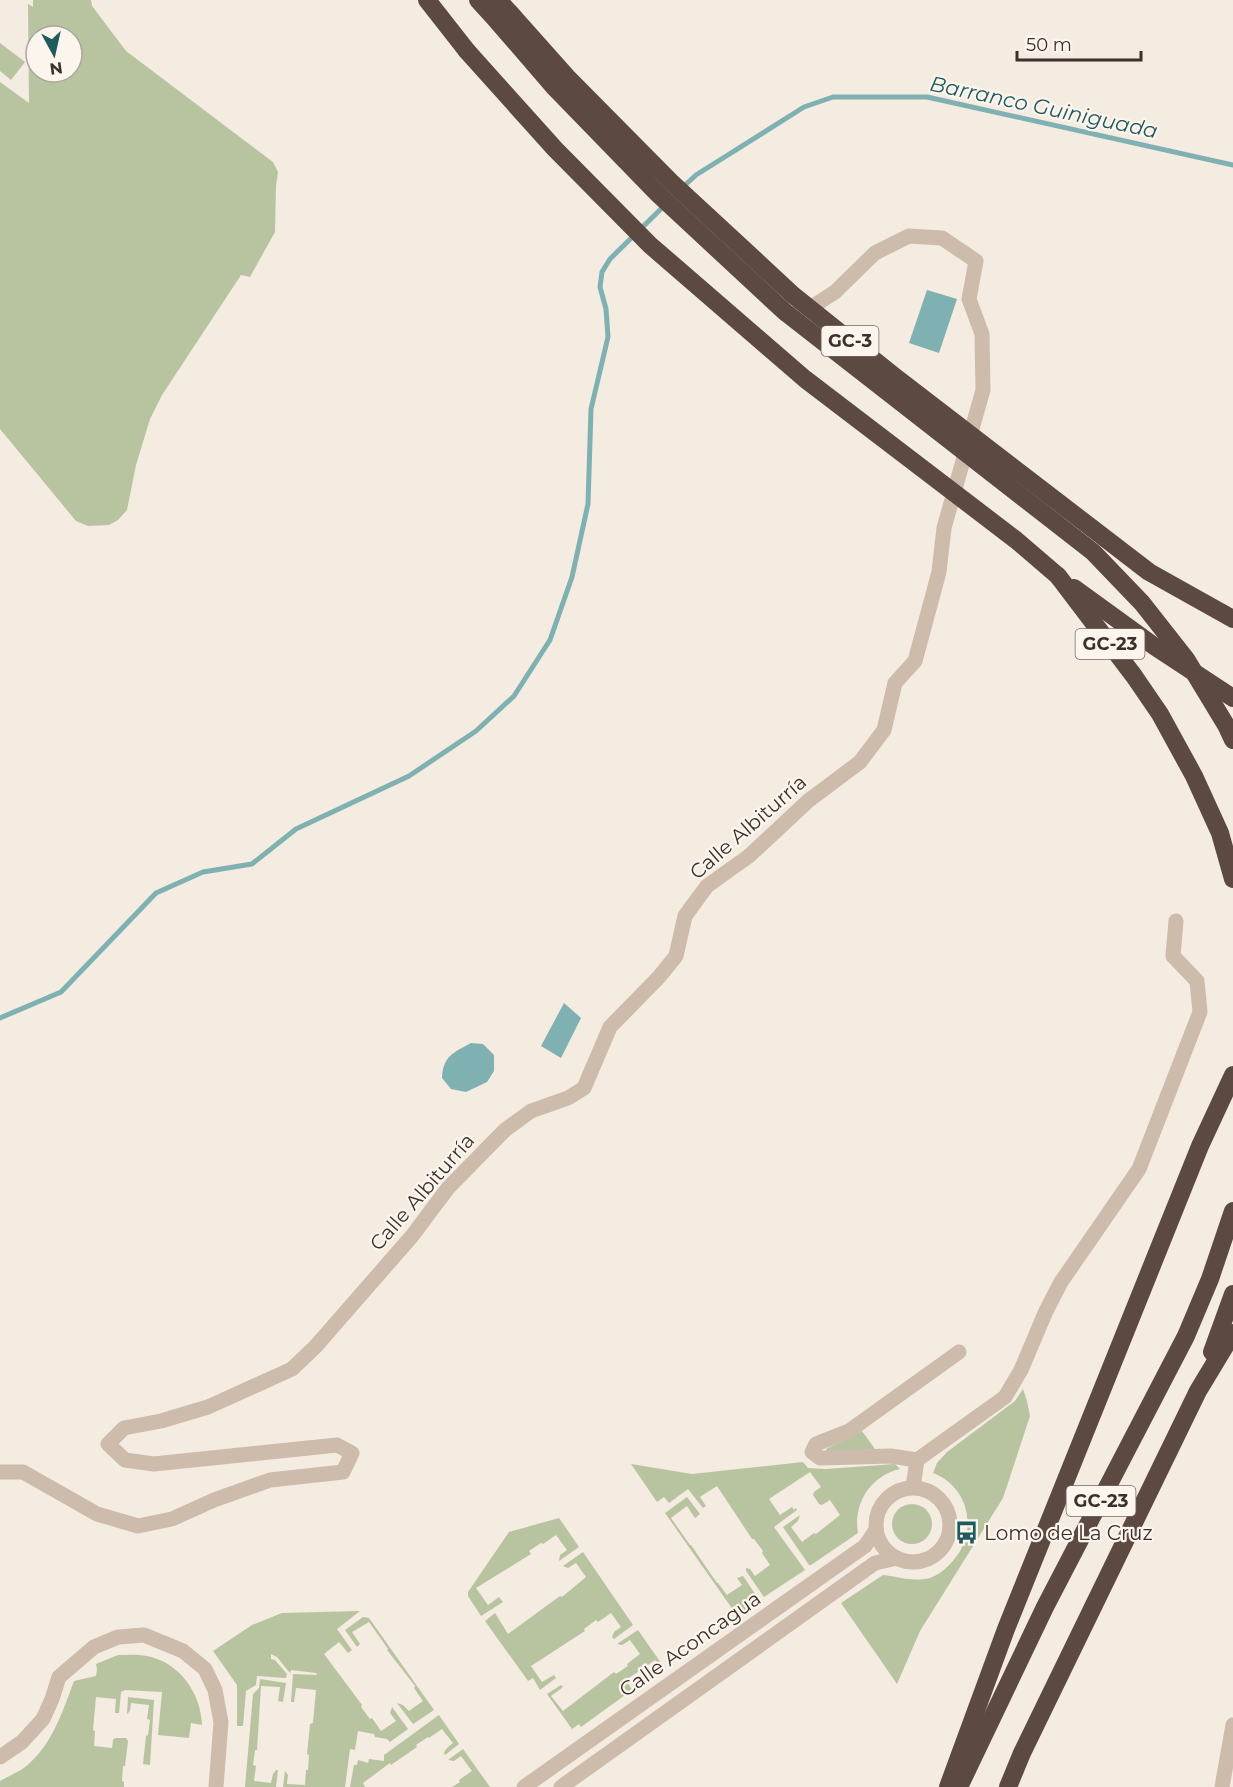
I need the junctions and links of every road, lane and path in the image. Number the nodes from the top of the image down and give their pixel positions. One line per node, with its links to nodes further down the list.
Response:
1 (427, 0): 5 (highway, GC-3, bridge)
2 (478, 0): 3 (highway)
3 (502, 9): 6 (highway, GC-3, bridge); 8 (highway, bridge)
4 (745, 245): 18 (street, Calle Albiturría)
5 (1058, 576): 7 (highway, GC-3, bridge); 9 (highway, GC-23)
6 (1233, 619)
7 (1233, 698)
8 (1233, 740)
9 (1233, 879)
10 (1176, 921): 17 (street)
11 (1229, 1083): 28 (highway)
12 (1233, 1211): 29 (highway, GC-23)
13 (1233, 1294): 16 (highway, GC-23)
14 (1233, 1333): 16 (highway)
15 (959, 1352): 17 (street)
16 (1198, 1391): 30 (highway, GC-23)
17 (917, 1460): 19 (street)
18 (0, 1472)
19 (912, 1487): 20 (street); 21 (street)
20 (876, 1530): 21 (street); 26 (street, Calle Aconcagua)
21 (897, 1558): 27 (street, Calle Aconcagua)
22 (1233, 1725): 24 (street)
23 (0, 1757): 25 (street)
24 (1230, 1758): 31 (street)
25 (216, 1787)
26 (524, 1787)
27 (561, 1787)
28 (948, 1787)
29 (959, 1787)
30 (1008, 1787)
31 (1222, 1787)

